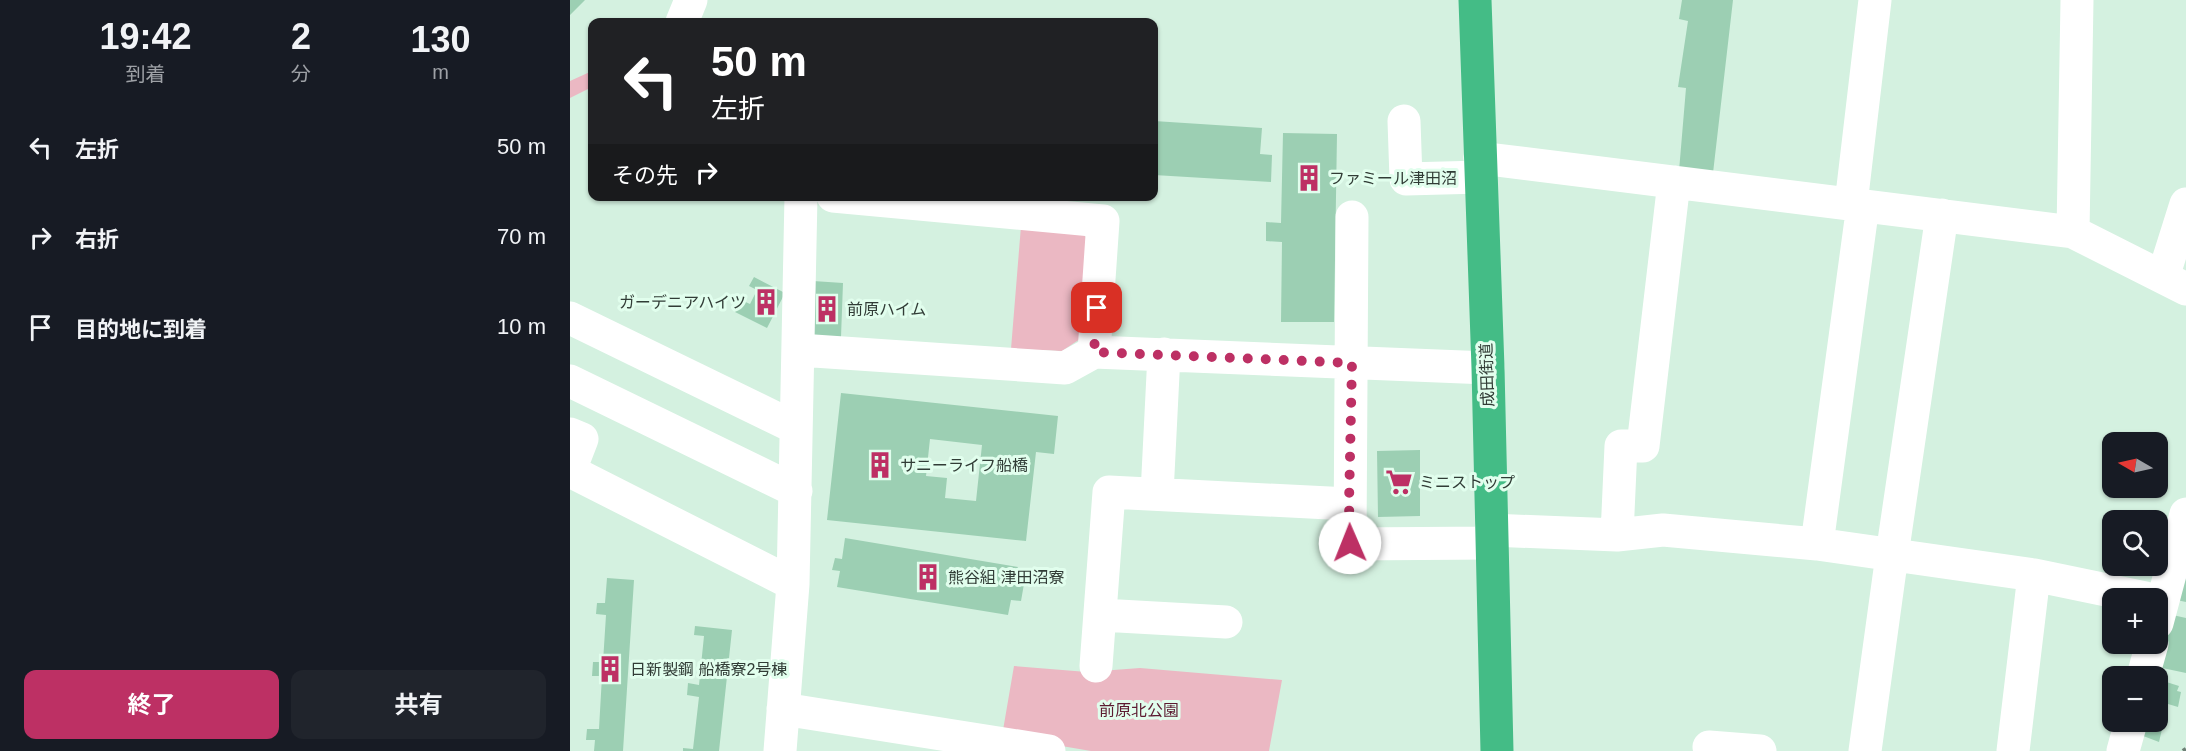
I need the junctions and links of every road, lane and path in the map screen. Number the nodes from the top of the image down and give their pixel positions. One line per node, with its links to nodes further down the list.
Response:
1 (691, 0): 5 (street)
2 (1475, 0): 7 (highway, 成田街道)
3 (1875, 0): 12 (street)
4 (2077, 0): 15 (street)
5 (684, 18)
6 (1404, 121): 7 (street)
7 (1480, 168): 8 (street); 22 (highway, 成田街道)
8 (1674, 182): 12 (street); 31 (street)
9 (2180, 199): 16 (street)
10 (801, 201): 18 (street)
11 (887, 201): 19 (street)
12 (1857, 205): 13 (street); 33 (street)
13 (1942, 215): 15 (street); 34 (street)
14 (1352, 217): 21 (street)
15 (2073, 232): 16 (street)
16 (2175, 283)
17 (570, 318): 24 (street)
18 (799, 350): 19 (street); 24 (street)
19 (1094, 352): 20 (street)
20 (1164, 354): 21 (street); 28 (street)
21 (1352, 363): 22 (street); 29 (street)
22 (1488, 368): 32 (highway, 成田街道)
23 (570, 381): 27 (street)
24 (796, 428): 27 (street)
25 (570, 434): 26 (street)
26 (570, 471): 36 (street)
27 (796, 491): 36 (street)
28 (1157, 494): 29 (street); 39 (street)
29 (1349, 504): 32 (street)
30 (2186, 514): 37 (street)
31 (1617, 535): 32 (street); 33 (street)
32 (1491, 536): 48 (highway, 成田街道)
33 (1817, 544): 34 (street)
34 (1892, 555): 35 (street); 50 (street)
35 (2034, 575): 38 (street); 51 (street)
36 (793, 584): 42 (street)
37 (2166, 588)
38 (2102, 592)
39 (1101, 615): 40 (street); 41 (street)
40 (1226, 622)
41 (1096, 666)
42 (783, 709): 44 (street); 46 (street)
43 (2128, 732): 52 (street)
44 (1003, 747): 47 (street)
45 (1709, 747): 49 (street)
46 (780, 751)
47 (1048, 751)
48 (1497, 751)
49 (1761, 751)
50 (1865, 751)
51 (2013, 751)
52 (2123, 751)

